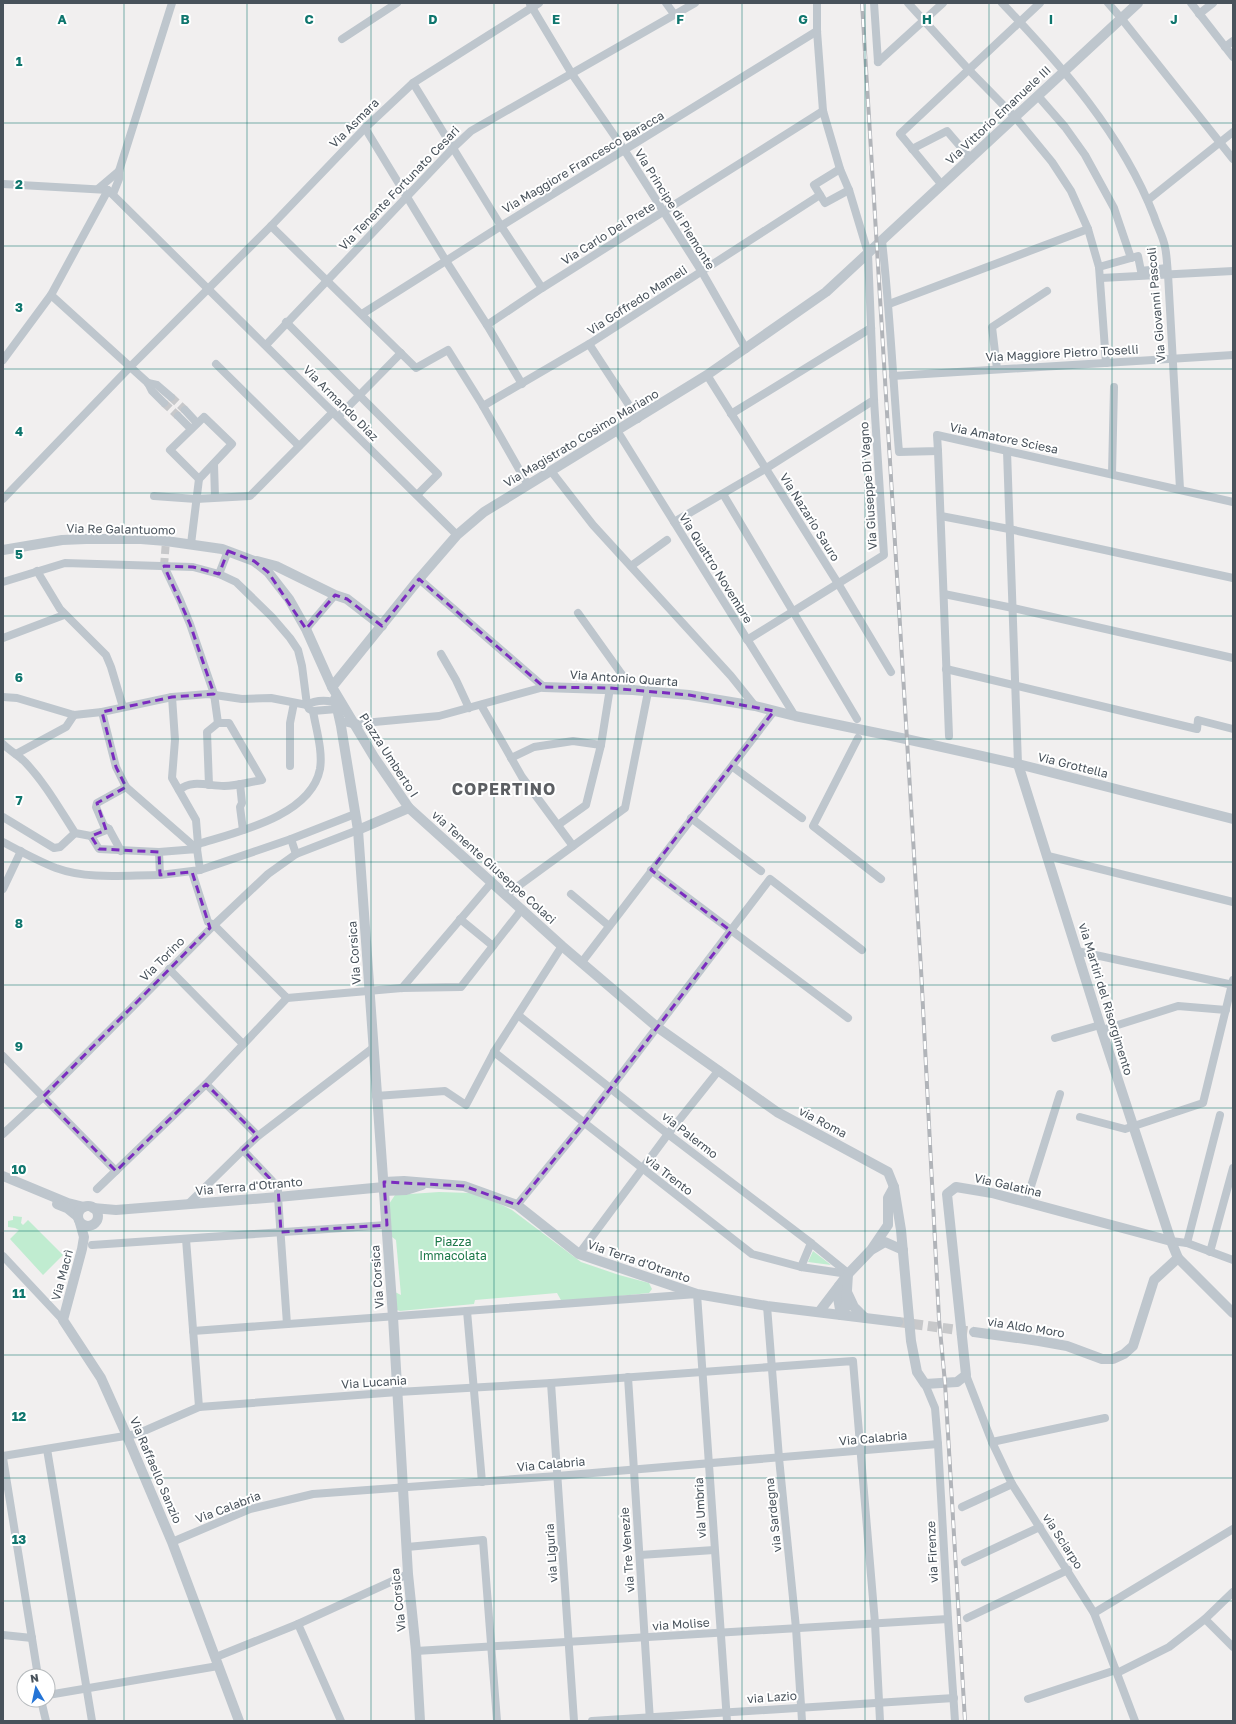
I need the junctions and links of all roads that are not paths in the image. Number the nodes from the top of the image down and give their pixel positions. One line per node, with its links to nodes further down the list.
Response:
1 (172, 3): 42 (street)
2 (397, 3): 22 (street)
3 (666, 3): 16 (street)
4 (695, 3): 16 (street, Via Tenente Fortunato Cesari)
5 (817, 3): 21 (street, Via Giuseppe Di Vagno)
6 (874, 3): 19 (street)
7 (908, 3): 19 (street)
8 (943, 3): 19 (street)
9 (1002, 3): 20 (street, Via Giovanni Pascoli)
10 (1040, 3): 20 (street)
11 (1108, 3): 18 (street)
12 (1138, 3): 18 (street, Via Vittorio Emanuele III)
13 (1191, 3): 17 (street)
14 (1213, 3): 17 (street)
15 (534, 4): 28 (street, Via Principe di Piemonte); 29 (street, Via Asmara)
16 (674, 14): 28 (street, Via Tenente Fortunato Cesari)
17 (1199, 14): 24 (street)
18 (1121, 18): 27 (street, Via Vittorio Emanuele III); 35 (street)
19 (924, 20): 26 (street)
20 (1020, 21): 26 (street); 27 (street, Via Giovanni Pascoli)
21 (817, 31): 31 (street, Via Giuseppe Di Vagno); 38 (street, Via Maggiore Francesco Baracca)
22 (342, 39)
23 (1233, 41): 24 (street)
24 (1225, 47): 25 (street)
25 (1233, 57)
26 (969, 70): 32 (street); 37 (street)
27 (1064, 72): 30 (street, Via Vittorio Emanuele III); 50 (street, Via Giovanni Pascoli)
28 (572, 74): 36 (street, Via Tenente Fortunato Cesari); 38 (street, Via Principe di Piemonte)
29 (413, 83): 33 (street, Via Asmara); 36 (street)
30 (1038, 96): 32 (street, Via Vittorio Emanuele III); 57 (street)
31 (823, 111): 41 (street, Via Giuseppe Di Vagno); 51 (street, Via Carlo Del Prete)
32 (1016, 117): 39 (street, Via Vittorio Emanuele III); 54 (street)
33 (365, 128): 49 (street); 52 (street, Via Asmara)
34 (1233, 132): 35 (street)
35 (1220, 142): 40 (street); 50 (street)
36 (454, 147): 49 (street, Via Tenente Fortunato Cesari); 53 (street)
37 (912, 149): 39 (street); 44 (street)
38 (625, 151): 51 (street, Via Principe di Piemonte); 53 (street, Via Maggiore Francesco Baracca)
39 (971, 159): 44 (street, Via Vittorio Emanuele III)
40 (1233, 159)
41 (840, 169): 46 (street, Via Giuseppe Di Vagno); 48 (street)
42 (119, 171): 45 (street); 47 (street)
43 (3, 184): 45 (street)
44 (942, 185): 55 (street, Via Vittorio Emanuele III)
45 (99, 188): 47 (street)
46 (849, 190): 48 (street); 56 (street, Via Giuseppe Di Vagno)
47 (111, 192): 65 (street, Via Armando Diaz); 68 (street)
48 (820, 195): 62 (street, Via Goffredo Mameli)
49 (407, 196): 58 (street); 64 (street, Via Tenente Fortunato Cesari)
50 (1148, 200): 60 (street, Via Giovanni Pascoli)
51 (664, 212): 62 (street, Via Principe di Piemonte); 66 (street, Via Carlo Del Prete)
52 (271, 226): 64 (street); 65 (street, Via Asmara)
53 (501, 226): 58 (street, Via Maggiore Francesco Baracca); 66 (street)
54 (1088, 229): 59 (street); 69 (street)
55 (879, 243): 56 (street, Via Magistrato Cosimo Mariano); 69 (street)
56 (868, 254): 73 (street, Via Giuseppe Di Vagno); 76 (street, Via Magistrato Cosimo Mariano)
57 (1131, 258): 59 (street); 60 (street)
58 (446, 261): 70 (street, Via Maggiore Francesco Baracca); 72 (street)
59 (1100, 267): 63 (street)
60 (1167, 271): 61 (street); 63 (street); 79 (street, Via Giovanni Pascoli)
61 (1233, 271)
62 (702, 272): 74 (street, Via Goffredo Mameli); 76 (street, Via Principe di Piemonte)
63 (1101, 278): 81 (street)
64 (326, 280): 70 (street); 71 (street, Via Tenente Fortunato Cesari)
65 (208, 288): 75 (street, Via Armando Diaz); 83 (street, Via Asmara)
66 (542, 288): 72 (street, Via Carlo Del Prete)
67 (1047, 292): 84 (street)
68 (51, 295): 80 (street); 83 (street)
69 (889, 304): 86 (street)
70 (362, 314): 77 (street)
71 (286, 322): 75 (street, Via Tenente Fortunato Cesari); 90 (street)
72 (487, 325): 88 (street)
73 (871, 328): 92 (street, Via Giuseppe Di Vagno); 97 (street)
74 (590, 344): 88 (street, Via Goffredo Mameli); 98 (street)
75 (266, 345): 96 (street, Via Armando Diaz)
76 (746, 349): 85 (street, Via Magistrato Cosimo Mariano)
77 (401, 353): 90 (street); 94 (street)
78 (1233, 355): 79 (street, Via Maggiore Pietro Toselli)
79 (1173, 359): 81 (street, Via Maggiore Pietro Toselli); 110 (street, Via Giovanni Pascoli)
80 (3, 360)
81 (1106, 363): 84 (street, Via Maggiore Pietro Toselli)
82 (216, 364): 101 (street)
83 (130, 367): 87 (street); 115 (street, Via Asmara)
84 (997, 369): 86 (street, Via Maggiore Pietro Toselli)
85 (707, 376): 97 (street, Via Nazario Sauro); 98 (street, Via Magistrato Cosimo Mariano)
86 (893, 376): 103 (street)
87 (148, 383): 91 (street); 93 (street)
88 (522, 384): 94 (street, Via Goffredo Mameli)
89 (1114, 388): 107 (street)
90 (360, 395): 96 (street); 113 (street)
91 (171, 397)
92 (874, 400): 105 (street); 135 (street, Via Giuseppe Di Vagno)
93 (164, 403)
94 (483, 406): 109 (street)
95 (182, 413): 99 (street)
96 (335, 414): 101 (street); 113 (street, Via Armando Diaz)
97 (731, 414): 105 (street, Via Nazario Sauro)
98 (638, 419): 100 (street, Via Magistrato Cosimo Mariano)
99 (194, 426): 104 (street); 108 (street)
100 (618, 432): 106 (street, Via Magistrato Cosimo Mariano); 119 (street, Via Quattro Novembre)
101 (299, 446): 114 (street)
102 (1007, 450): 103 (street, Via Amatore Sciesa); 107 (street, Via Amatore Sciesa); 120 (street)
103 (938, 451): 118 (street)
104 (214, 464): 108 (street); 114 (street)
105 (765, 469): 111 (street); 135 (street, Via Nazario Sauro)
106 (551, 470): 109 (street, Via Magistrato Cosimo Mariano); 128 (street)
107 (1112, 474): 110 (street, Via Amatore Sciesa)
108 (200, 479): 116 (street)
109 (528, 485): 121 (street, Via Magistrato Cosimo Mariano)
110 (1180, 489): 117 (street, Via Amatore Sciesa)
111 (723, 494): 119 (street); 141 (street)
112 (154, 496): 116 (street)
113 (417, 496): 121 (street, Via Armando Diaz)
114 (215, 497): 116 (street)
115 (3, 499)
116 (196, 499): 123 (street)
117 (1233, 502)
118 (940, 516): 120 (street); 137 (street)
119 (674, 522): 146 (street, Via Quattro Novembre)
120 (1009, 529): 132 (street); 139 (street)
121 (457, 535): 133 (street, Via Magistrato Cosimo Mariano)
122 (667, 540): 128 (street)
123 (191, 544): 124 (street, Via Re Galantuomo); 125 (street, Via Re Galantuomo)
124 (3, 550)
125 (228, 551): 126 (street, Via Re Galantuomo); 130 (street)
126 (254, 561): 131 (street); 136 (street, Via Re Galantuomo)
127 (164, 566): 129 (street); 130 (street); 157 (street)
128 (631, 566): 163 (street)
129 (37, 571): 134 (street); 142 (street)
130 (218, 574): 165 (street)
131 (294, 575): 136 (street); 138 (street)
132 (1233, 578)
133 (419, 579): 143 (street, Via Magistrato Cosimo Mariano); 152 (street)
134 (3, 582)
135 (839, 585): 141 (street, Via Giuseppe Di Vagno); 150 (street, Via Nazario Sauro)
136 (280, 586): 144 (street, Via Re Galantuomo)
137 (944, 594): 139 (street); 149 (street)
138 (335, 595): 143 (street); 144 (street)
139 (1013, 608): 148 (street); 151 (street)
140 (578, 613): 155 (street)
141 (793, 613): 146 (street, Via Giuseppe Di Vagno); 171 (street)
142 (64, 615): 145 (street); 164 (street)
143 (382, 626): 153 (street, Via Magistrato Cosimo Mariano)
144 (306, 629): 153 (street, Via Re Galantuomo)
145 (3, 638)
146 (747, 640): 170 (street, Via Quattro Novembre)
147 (441, 654): 166 (street)
148 (1233, 658)
149 (946, 669): 151 (street); 177 (street)
150 (891, 672)
151 (1015, 685): 175 (street); 184 (street)
152 (544, 686): 154 (street, Via Antonio Quarta); 161 (street, Via Antonio Quarta)
153 (332, 687): 162 (street, Piazza Umberto I)
154 (610, 688): 155 (street, Via Antonio Quarta); 181 (street)
155 (633, 690): 156 (street, Via Antonio Quarta)
156 (648, 692): 163 (street, Via Antonio Quarta); 206 (street)
157 (214, 694): 159 (street); 160 (street); 173 (street)
158 (3, 697): 169 (street)
159 (172, 697): 164 (street); 190 (street)
160 (294, 703): 165 (street); 185 (street)
161 (481, 705): 166 (street, Via Antonio Quarta); 183 (street)
162 (338, 706): 165 (street); 172 (street, Piazza Umberto I); 174 (street, Piazza Umberto I)
163 (755, 706): 167 (street, Via Antonio Quarta)
164 (122, 707): 168 (street)
165 (310, 708): 199 (street)
166 (469, 708): 174 (street, Via Antonio Quarta)
167 (774, 711): 170 (street, Via Antonio Quarta); 186 (street)
168 (102, 712): 169 (street); 189 (street)
169 (74, 714): 182 (street)
170 (794, 716): 179 (street, Via Antonio Quarta)
171 (857, 719)
172 (340, 721): 174 (street, Via Antonio Quarta); 176 (street, Piazza Umberto I)
173 (218, 723): 187 (street); 188 (street)
174 (355, 727): 176 (street); 191 (street, Piazza Umberto I)
175 (1233, 729)
176 (342, 732): 192 (street, Piazza Umberto I)
177 (949, 736)
178 (858, 738): 216 (street)
179 (906, 739): 184 (street, Via Grottella)
180 (3, 744): 182 (street)
181 (601, 745): 183 (street); 197 (street)
182 (16, 754): 201 (street)
183 (511, 758): 197 (street)
184 (1018, 764): 196 (street, Via Grottella); 211 (street, via Martiri del Risorgimento)
185 (290, 766)
186 (733, 767): 194 (street); 195 (street)
187 (240, 784): 188 (street); 199 (street)
188 (209, 786): 190 (street)
189 (126, 787): 198 (street); 205 (street)
190 (177, 787): 205 (street)
191 (409, 808): 200 (street, Piazza Umberto I); 217 (street, via Tenente Giuseppe Colaci)
192 (354, 814): 200 (street, Piazza Umberto I); 203 (street)
193 (3, 817): 201 (street)
194 (691, 818): 212 (street); 214 (street)
195 (802, 818)
196 (1233, 818)
197 (558, 825): 206 (street)
198 (109, 829): 202 (street); 208 (street)
199 (243, 830): 205 (street)
200 (358, 830): 210 (street, Via Torino); 235 (street, Via Corsica)
201 (75, 833): 202 (street)
202 (91, 836): 208 (street)
203 (291, 839): 210 (street); 213 (street)
204 (3, 842): 207 (street)
205 (198, 846): 209 (street); 213 (street)
206 (573, 846): 220 (street)
207 (21, 851): 215 (street); 218 (street)
208 (121, 851): 209 (street)
209 (159, 852): 215 (street)
210 (296, 854): 224 (street, Via Torino)
211 (1048, 856): 221 (street); 230 (street, via Martiri del Risorgimento)
212 (651, 870): 225 (street); 226 (street)
213 (196, 871): 215 (street); 224 (street)
214 (761, 871)
215 (160, 875)
216 (881, 879)
217 (492, 882): 220 (street, via Tenente Giuseppe Colaci); 223 (street)
218 (3, 889)
219 (571, 894): 225 (street)
220 (506, 895): 222 (street, via Tenente Giuseppe Colaci)
221 (1233, 902)
222 (522, 909): 227 (street); 228 (street, via Tenente Giuseppe Colaci)
223 (460, 919): 227 (street); 234 (street)
224 (214, 925): 232 (street, Via Torino); 236 (street)
225 (609, 926): 231 (street)
226 (731, 931): 229 (street); 239 (street); 240 (street)
227 (493, 946): 234 (street)
228 (562, 946): 231 (street, via Roma); 238 (street)
229 (862, 950)
230 (1077, 951): 233 (street); 241 (street, via Martiri del Risorgimento)
231 (582, 962): 240 (street, via Roma)
232 (169, 969): 243 (street); 252 (street, Via Torino)
233 (1233, 983): 237 (street)
234 (402, 988): 235 (street)
235 (370, 992): 236 (street); 244 (street, Via Corsica)
236 (287, 998): 243 (street)
237 (1226, 1010): 241 (street); 256 (street)
238 (518, 1015): 245 (street); 249 (street, via Palermo)
239 (848, 1018)
240 (658, 1027): 247 (street, via Roma); 249 (street)
241 (1101, 1028): 242 (street); 256 (street, via Martiri del Risorgimento)
242 (1055, 1038)
243 (243, 1044): 248 (street)
244 (373, 1048): 251 (street, Via Corsica); 259 (street)
245 (494, 1052): 251 (street); 255 (street, via Trento)
246 (3, 1056): 252 (street)
247 (719, 1070): 258 (street); 267 (street, via Roma)
248 (206, 1084): 259 (street); 263 (street)
249 (611, 1088): 255 (street); 258 (street, via Palermo)
250 (1060, 1094): 270 (street)
251 (376, 1096): 266 (street, Via Corsica)
252 (43, 1097): 257 (street, Via Torino); 263 (street)
253 (1220, 1115): 286 (street)
254 (1080, 1117): 256 (street)
255 (584, 1124): 262 (street, via Trento); 272 (street)
256 (1133, 1126): 283 (street, via Martiri del Risorgimento)
257 (3, 1134)
258 (668, 1134): 262 (street); 285 (street, via Palermo)
259 (258, 1136): 260 (street)
260 (243, 1150): 269 (street); 271 (street)
261 (1233, 1168): 290 (street)
262 (642, 1169): 291 (street); 295 (street, via Trento)
263 (116, 1171): 268 (street)
264 (3, 1176): 273 (street, Via Terra d'Otranto)
265 (3, 1182): 275 (street)
266 (384, 1186): 269 (street, Via Terra d'Otranto); 272 (street, Via Terra d'Otranto); 277 (street, Via Corsica)
267 (894, 1187): 278 (street); 279 (street, via Roma)
268 (97, 1189)
269 (278, 1197): 271 (street, Via Terra d'Otranto); 280 (street)
270 (1026, 1202): 283 (street, Via Galatina); 313 (street, Via Galatina)
271 (188, 1204): 274 (street, Via Terra d'Otranto)
272 (517, 1205): 291 (street, Via Terra d'Otranto)
273 (88, 1207): 274 (street, Via Terra d'Otranto); 275 (street); 276 (street)
274 (116, 1210): 276 (street, Via Terra d'Otranto)
275 (79, 1220): 276 (street); 281 (street, Via Macrì)
276 (94, 1222): 281 (street, Via Macrì)
277 (387, 1225): 280 (street); 304 (street, Via Corsica)
278 (888, 1225): 279 (street); 288 (street)
279 (901, 1230): 284 (street); 289 (street, via Roma)
280 (281, 1232): 282 (street); 308 (street)
281 (84, 1237): 306 (street, Via Macrì)
282 (186, 1239): 287 (street); 309 (street)
283 (1171, 1241): 286 (street); 293 (street)
284 (885, 1242): 288 (street); 289 (street)
285 (811, 1243): 295 (street); 296 (street, via Palermo)
286 (1187, 1243): 290 (street)
287 (92, 1245)
288 (871, 1250): 296 (street)
289 (903, 1250): 316 (street, via Roma)
290 (1210, 1252): 294 (street)
291 (579, 1254): 298 (street, Via Terra d'Otranto)
292 (3, 1256): 306 (street, Via Raffaello Sanzio)
293 (1178, 1258): 302 (street); 310 (street, via Aldo Moro)
294 (1233, 1260)
295 (801, 1267): 296 (street, via Trento)
296 (848, 1274): 297 (street)
297 (843, 1289): 301 (street); 303 (street); 305 (street)
298 (697, 1294): 299 (street); 300 (street); 312 (street, via Umbria)
299 (767, 1306): 301 (street); 311 (street, via Sardegna)
300 (466, 1311): 304 (street); 317 (street)
301 (819, 1312): 303 (street)
302 (1233, 1313)
303 (841, 1315): 305 (street)
304 (393, 1317): 308 (street); 318 (street, Via Corsica)
305 (865, 1318): 307 (street)
306 (63, 1320): 321 (street, Via Raffaello Sanzio)
307 (898, 1322)
308 (286, 1324): 309 (street)
309 (193, 1331): 319 (street)
310 (974, 1332)
311 (773, 1366): 312 (street); 325 (street); 327 (street, via Sardegna)
312 (703, 1371): 314 (street); 328 (street, via Umbria)
313 (966, 1375): 316 (street); 322 (street, via Sciarpo)
314 (628, 1377): 315 (street, Via Lucania); 329 (street, via Tre Venezie)
315 (551, 1382): 317 (street, Via Lucania); 330 (street, via Liguria)
316 (925, 1384): 323 (street, via Firenze)
317 (473, 1386): 318 (street, Via Lucania); 331 (street)
318 (398, 1392): 319 (street, Via Lucania); 333 (street, Via Corsica)
319 (199, 1408): 321 (street, Via Lucania)
320 (1105, 1418): 322 (street)
321 (127, 1436): 324 (street, Via Lucania); 337 (street, Via Raffaello Sanzio)
322 (992, 1442): 332 (street, via Sciarpo)
323 (938, 1444): 325 (street, Via Calabria); 347 (street, via Firenze)
324 (47, 1449): 326 (street, Via Lucania); 363 (street)
325 (861, 1451): 327 (street, Via Calabria); 349 (street)
326 (3, 1457): 354 (street)
327 (779, 1458): 328 (street, Via Calabria); 351 (street, via Sardegna)
328 (709, 1463): 329 (street, Via Calabria); 339 (street, via Umbria)
329 (634, 1469): 330 (street, Via Calabria); 340 (street, via Tre Venezie)
330 (557, 1476): 331 (street, Via Calabria); 356 (street, via Liguria)
331 (482, 1482): 333 (street, Via Calabria)
332 (1012, 1484): 334 (street); 335 (street, via Sciarpo)
333 (404, 1488): 337 (street, Via Calabria); 338 (street, Via Corsica)
334 (962, 1507)
335 (1040, 1527): 341 (street); 342 (street, via Sciarpo)
336 (1233, 1529): 345 (street)
337 (172, 1542): 360 (street, Via Raffaello Sanzio)
338 (407, 1547): 343 (street, Via Corsica); 358 (street)
339 (714, 1550): 340 (street); 352 (street, via Umbria)
340 (640, 1555): 355 (street, via Tre Venezie)
341 (965, 1562)
342 (1068, 1570): 345 (street, via Sciarpo); 346 (street)
343 (408, 1574): 350 (street); 359 (street, Via Corsica)
344 (1233, 1592): 348 (street)
345 (1094, 1613): 362 (street, via Sciarpo)
346 (967, 1618)
347 (948, 1619): 349 (street, via Molise); 365 (street, via Firenze)
348 (1205, 1619): 357 (street); 362 (street)
349 (875, 1623): 351 (street, via Molise); 367 (street)
350 (298, 1624): 360 (street); 375 (street)
351 (796, 1628): 352 (street, via Molise); 368 (street, via Sardegna)
352 (720, 1633): 355 (street, via Molise); 370 (street, via Umbria)
353 (3, 1635): 354 (street)
354 (32, 1638): 361 (street)
355 (645, 1638): 356 (street, via Molise); 371 (street, via Tre Venezie)
356 (569, 1642): 358 (street, via Molise); 378 (street, via Liguria)
357 (1233, 1647)
358 (491, 1648): 359 (street, via Molise); 377 (street)
359 (416, 1651): 376 (street, Via Corsica)
360 (217, 1662): 363 (street); 374 (street, Via Raffaello Sanzio)
361 (37, 1668)
362 (1117, 1672): 366 (street); 383 (street, via Sciarpo)
363 (87, 1689): 364 (street); 373 (street)
364 (56, 1694)
365 (954, 1698): 367 (street, via Lazio); 382 (street, via Firenze)
366 (1028, 1699)
367 (879, 1703): 368 (street, via Lazio); 381 (street)
368 (801, 1707): 370 (street, via Lazio); 380 (street, via Sardegna)
369 (43, 1708): 372 (street)
370 (727, 1717): 371 (street, via Lazio)
371 (650, 1719): 379 (street, via Lazio)
372 (46, 1721)
373 (92, 1721)
374 (239, 1721)
375 (341, 1721)
376 (420, 1721)
377 (497, 1721)
378 (574, 1721)
379 (592, 1721)
380 (802, 1721)
381 (880, 1721)
382 (955, 1721)
383 (1135, 1721)

